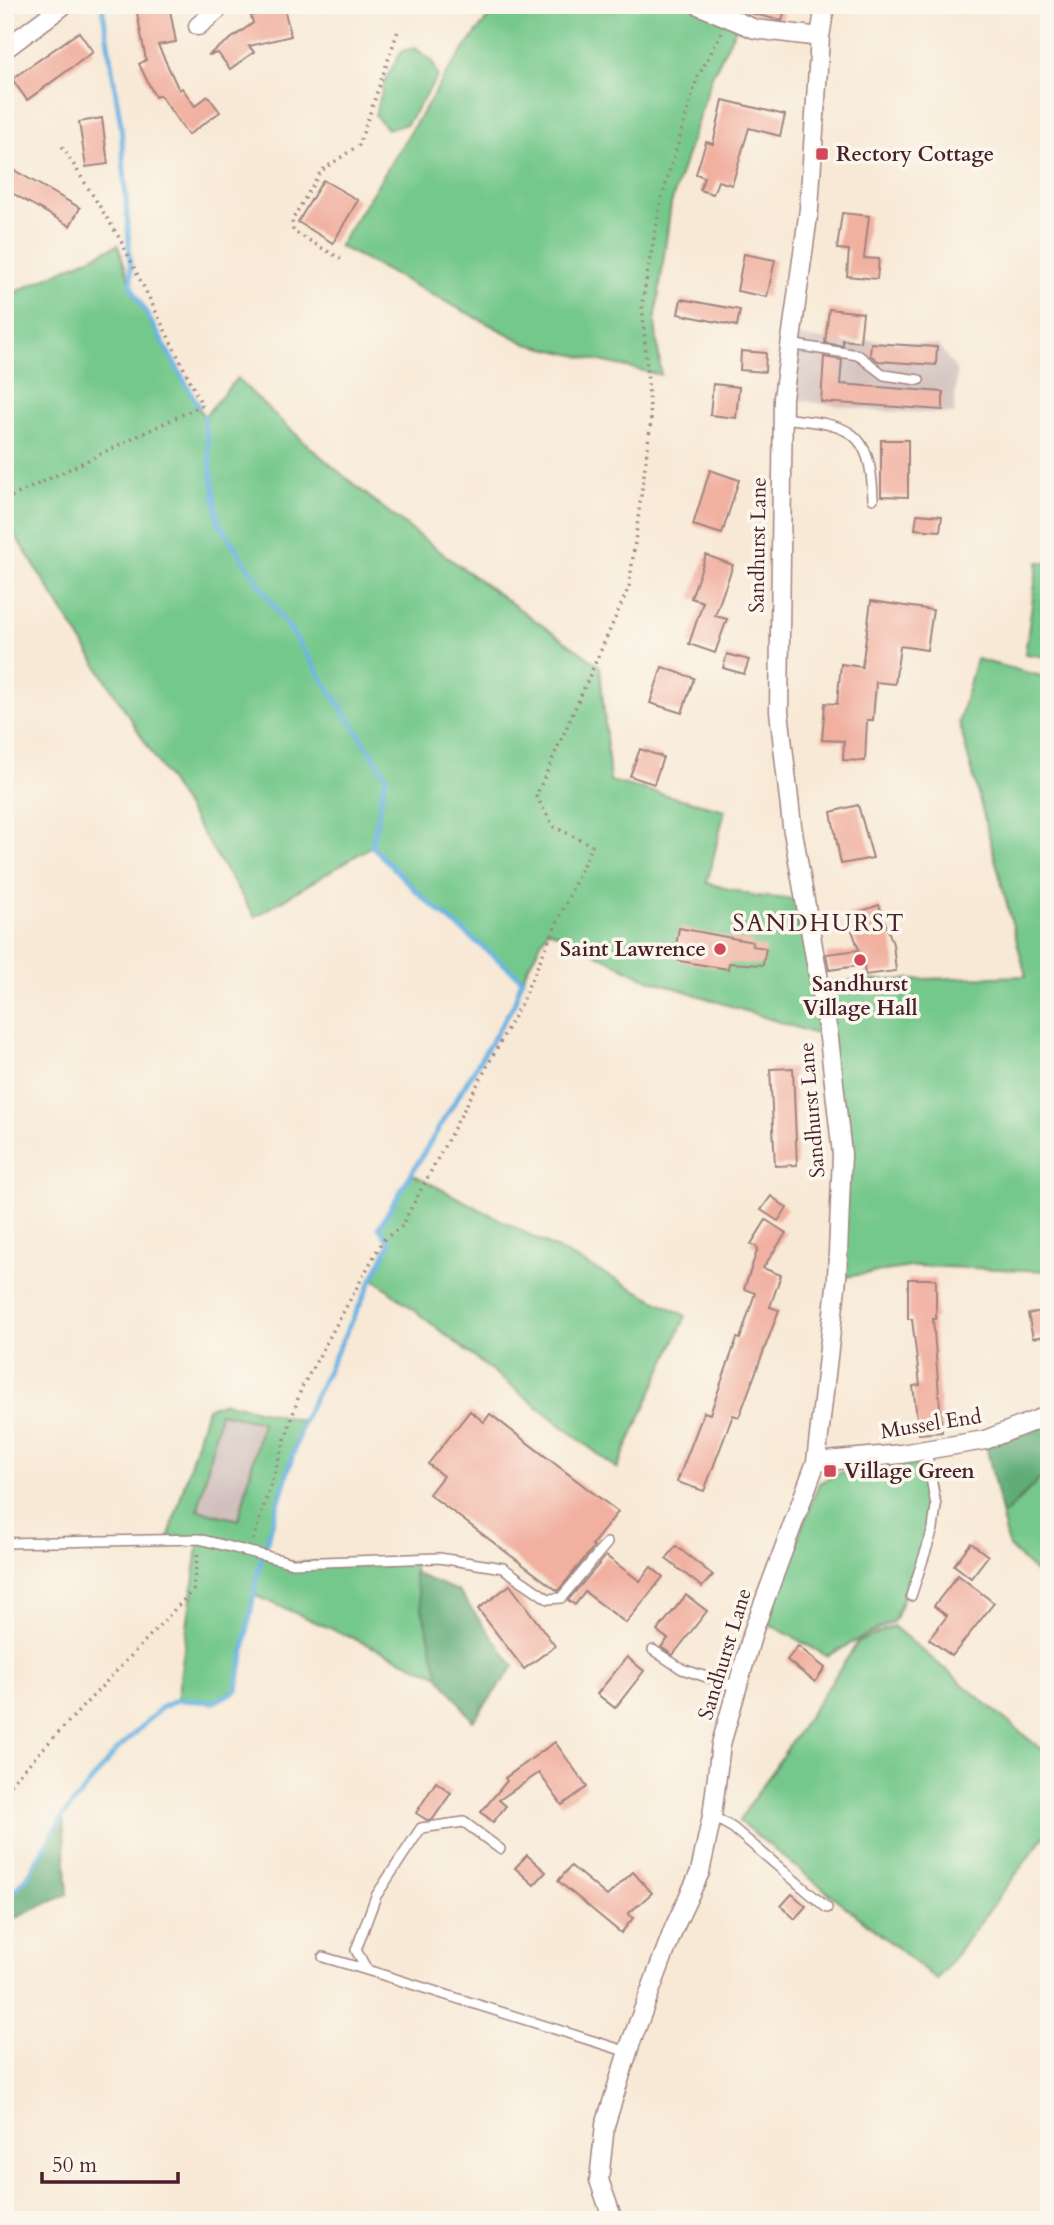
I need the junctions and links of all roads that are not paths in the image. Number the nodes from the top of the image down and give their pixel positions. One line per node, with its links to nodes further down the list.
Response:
1 (64, 5): 7 (street)
2 (223, 5): 5 (street)
3 (698, 5): 6 (street)
4 (825, 5): 6 (street, Sandhurst Lane)
5 (198, 26)
6 (820, 37): 8 (street, Sandhurst Lane)
7 (5, 49)
8 (789, 344): 9 (lane); 10 (street, Sandhurst Lane)
9 (919, 380)
10 (782, 418): 11 (lane); 14 (street, Sandhurst Lane)
11 (873, 499)
12 (1049, 1415): 13 (street, Mussel End)
13 (926, 1450): 14 (street, Mussel End); 17 (lane)
14 (816, 1462): 19 (street, Sandhurst Lane)
15 (5, 1543): 16 (lane)
16 (607, 1543)
17 (911, 1596)
18 (653, 1650): 19 (lane)
19 (737, 1687): 20 (street, Sandhurst Lane)
20 (712, 1816): 22 (lane); 25 (street, Sandhurst Lane)
21 (500, 1849): 24 (lane)
22 (827, 1908)
23 (323, 1957): 24 (lane)
24 (367, 1970): 25 (lane)
25 (628, 2052): 26 (street, Sandhurst Lane)
26 (613, 2220)

